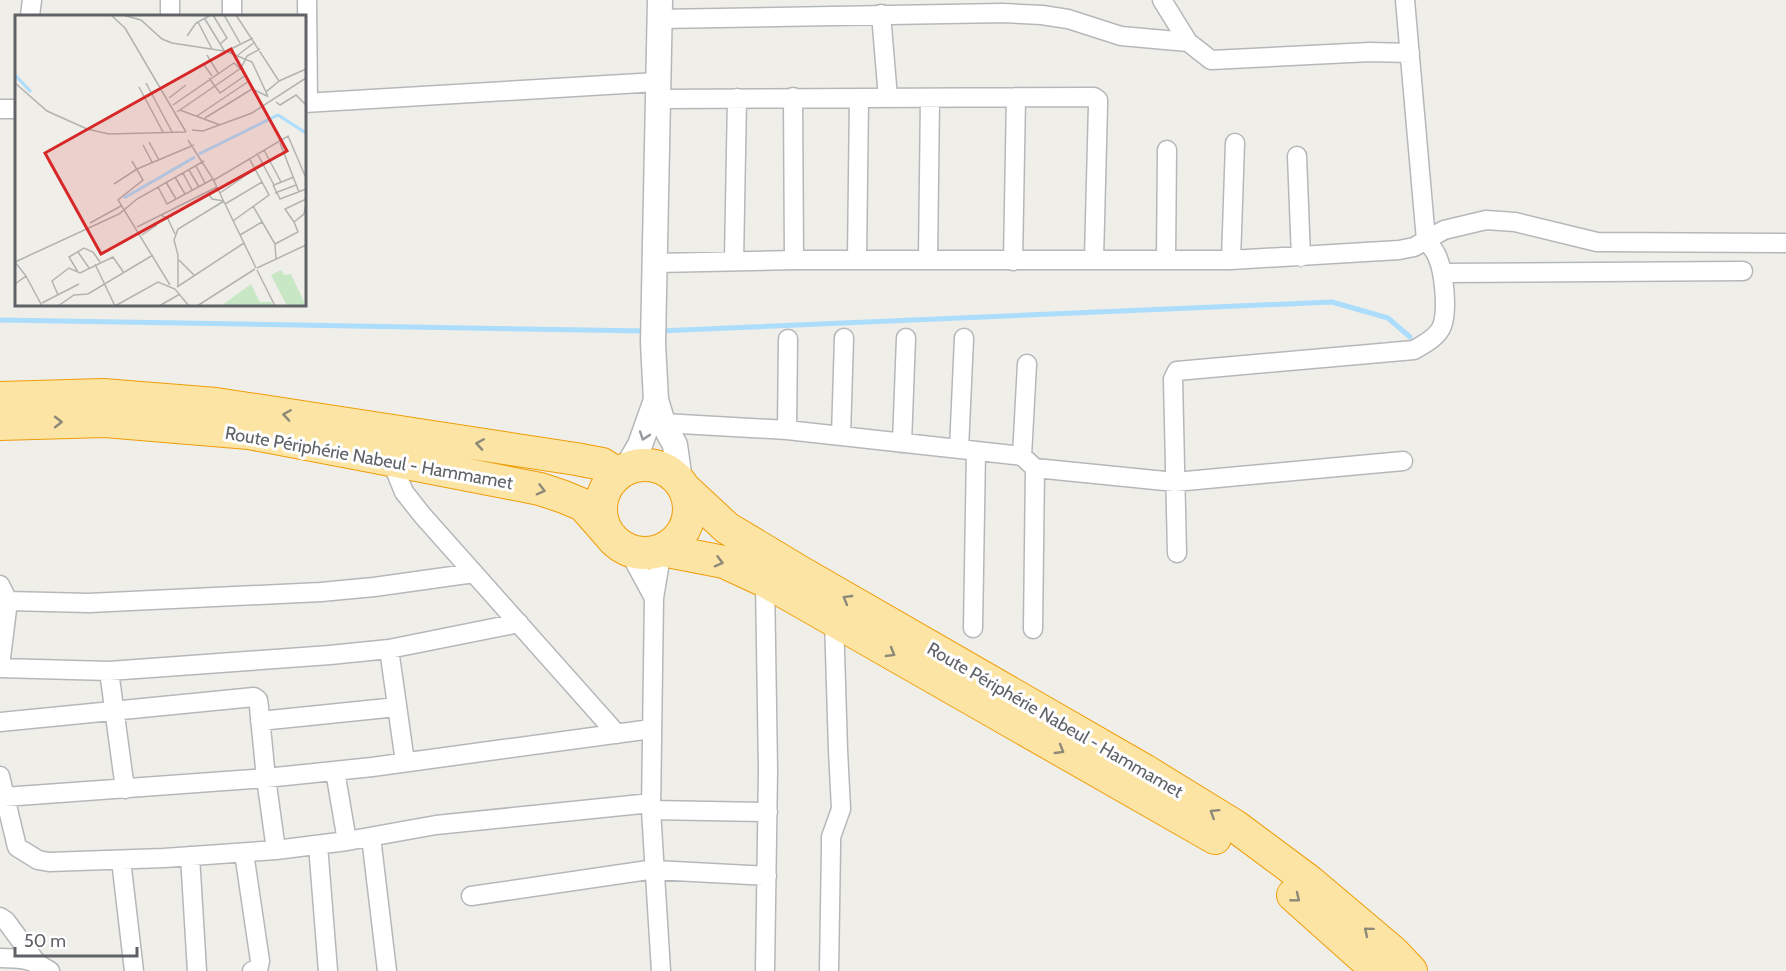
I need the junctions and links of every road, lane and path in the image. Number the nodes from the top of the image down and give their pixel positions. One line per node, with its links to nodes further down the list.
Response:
1 (32, 0): 8 (street)
2 (308, 0): 18 (street)
3 (1162, 0): 9 (street)
4 (1405, 0): 10 (street)
5 (660, 9): 6 (street); 11 (street)
6 (751, 9): 7 (street)
7 (881, 14): 9 (street); 16 (street)
8 (30, 15)
9 (1188, 42): 10 (street)
10 (1410, 53): 22 (street)
11 (657, 90): 14 (street); 18 (street); 33 (street)
12 (793, 97): 14 (street); 15 (street); 29 (street)
13 (1016, 97): 17 (street); 27 (street); 32 (street)
14 (737, 98): 28 (street)
15 (859, 98): 16 (street); 25 (street)
16 (888, 98): 17 (street)
17 (930, 98): 26 (street)
18 (306, 103)
19 (1235, 143): 31 (street)
20 (1167, 150): 30 (street)
21 (1297, 156): 24 (street)
22 (1426, 240): 23 (street); 24 (street); 35 (street)
23 (1786, 243)
24 (1301, 257): 31 (street)
25 (857, 259): 26 (street); 29 (street)
26 (928, 259): 32 (street)
27 (1094, 259): 30 (street); 32 (street)
28 (734, 260): 29 (street); 33 (street)
29 (794, 260)
30 (1166, 260): 31 (street)
31 (1231, 260)
32 (1013, 261)
33 (656, 263): 42 (street)
34 (1743, 271): 35 (street)
35 (1442, 273): 52 (street)
36 (844, 338): 45 (street)
37 (906, 338): 46 (street)
38 (964, 338): 47 (street)
39 (788, 339): 44 (street)
40 (1027, 364): 50 (street)
41 (0, 398): 51 (highway, Route Périphérie Nabeul - Hammamet, one-way to 41)
42 (660, 412): 44 (street); 51 (street, one-way to 51); 53 (street)
43 (0, 424): 48 (highway, Route Périphérie Nabeul - Hammamet, one-way to 48)
44 (787, 430): 45 (street)
45 (841, 436): 46 (street)
46 (902, 443): 47 (street)
47 (967, 450): 50 (street); 63 (street)
48 (392, 460): 54 (highway, Route Périphérie Nabeul - Hammamet, one-way to 54); 57 (street)
49 (1403, 461): 52 (street)
50 (1028, 462): 52 (street); 64 (street)
51 (622, 471): 53 (highway); 54 (highway)
52 (1175, 482): 56 (street)
53 (682, 484): 55 (highway); 104 (highway, Route Périphérie Nabeul - Hammamet, one-way to 53)
54 (620, 544): 55 (highway); 60 (street)
55 (662, 550): 58 (highway, Route Périphérie Nabeul - Hammamet, one-way to 58); 60 (street)
56 (1177, 553)
57 (474, 573): 59 (street); 62 (street)
58 (765, 581): 61 (highway, Route Périphérie Nabeul - Hammamet); 81 (street)
59 (4, 593): 66 (street)
60 (654, 598): 72 (street)
61 (834, 619): 102 (street); 103 (highway, Route Périphérie Nabeul - Hammamet, one-way to 103)
62 (519, 623): 65 (street); 73 (street)
63 (973, 628)
64 (1033, 629)
65 (389, 649): 67 (street); 68 (street)
66 (0, 667): 67 (street)
67 (109, 671): 69 (street)
68 (397, 707): 70 (street); 74 (street)
69 (115, 710): 70 (street); 71 (street); 78 (street)
70 (260, 721): 77 (street)
71 (0, 722)
72 (651, 729): 73 (street); 80 (street)
73 (617, 734): 74 (street)
74 (405, 762): 75 (street)
75 (335, 771): 77 (street); 83 (street)
76 (0, 776): 79 (street)
77 (266, 778): 78 (street); 85 (street)
78 (125, 789): 79 (street)
79 (2, 799): 88 (street)
80 (651, 806): 81 (street); 82 (street); 89 (street)
81 (768, 812): 90 (street)
82 (371, 837): 83 (street); 99 (street)
83 (347, 841): 84 (street)
84 (318, 845): 85 (street); 98 (street)
85 (276, 850): 86 (street)
86 (244, 853): 87 (street); 97 (street)
87 (190, 856): 88 (street); 96 (street)
88 (122, 860): 95 (street)
89 (655, 870): 90 (street); 91 (street); 100 (street)
90 (767, 876): 101 (street)
91 (471, 896)
92 (0, 917): 94 (street)
93 (0, 958): 94 (street)
94 (43, 967)
95 (134, 971)
96 (197, 971)
97 (252, 971)
98 (328, 971)
99 (387, 971)
100 (661, 971)
101 (765, 971)
102 (830, 971)
103 (1378, 971)
104 (1411, 971)

